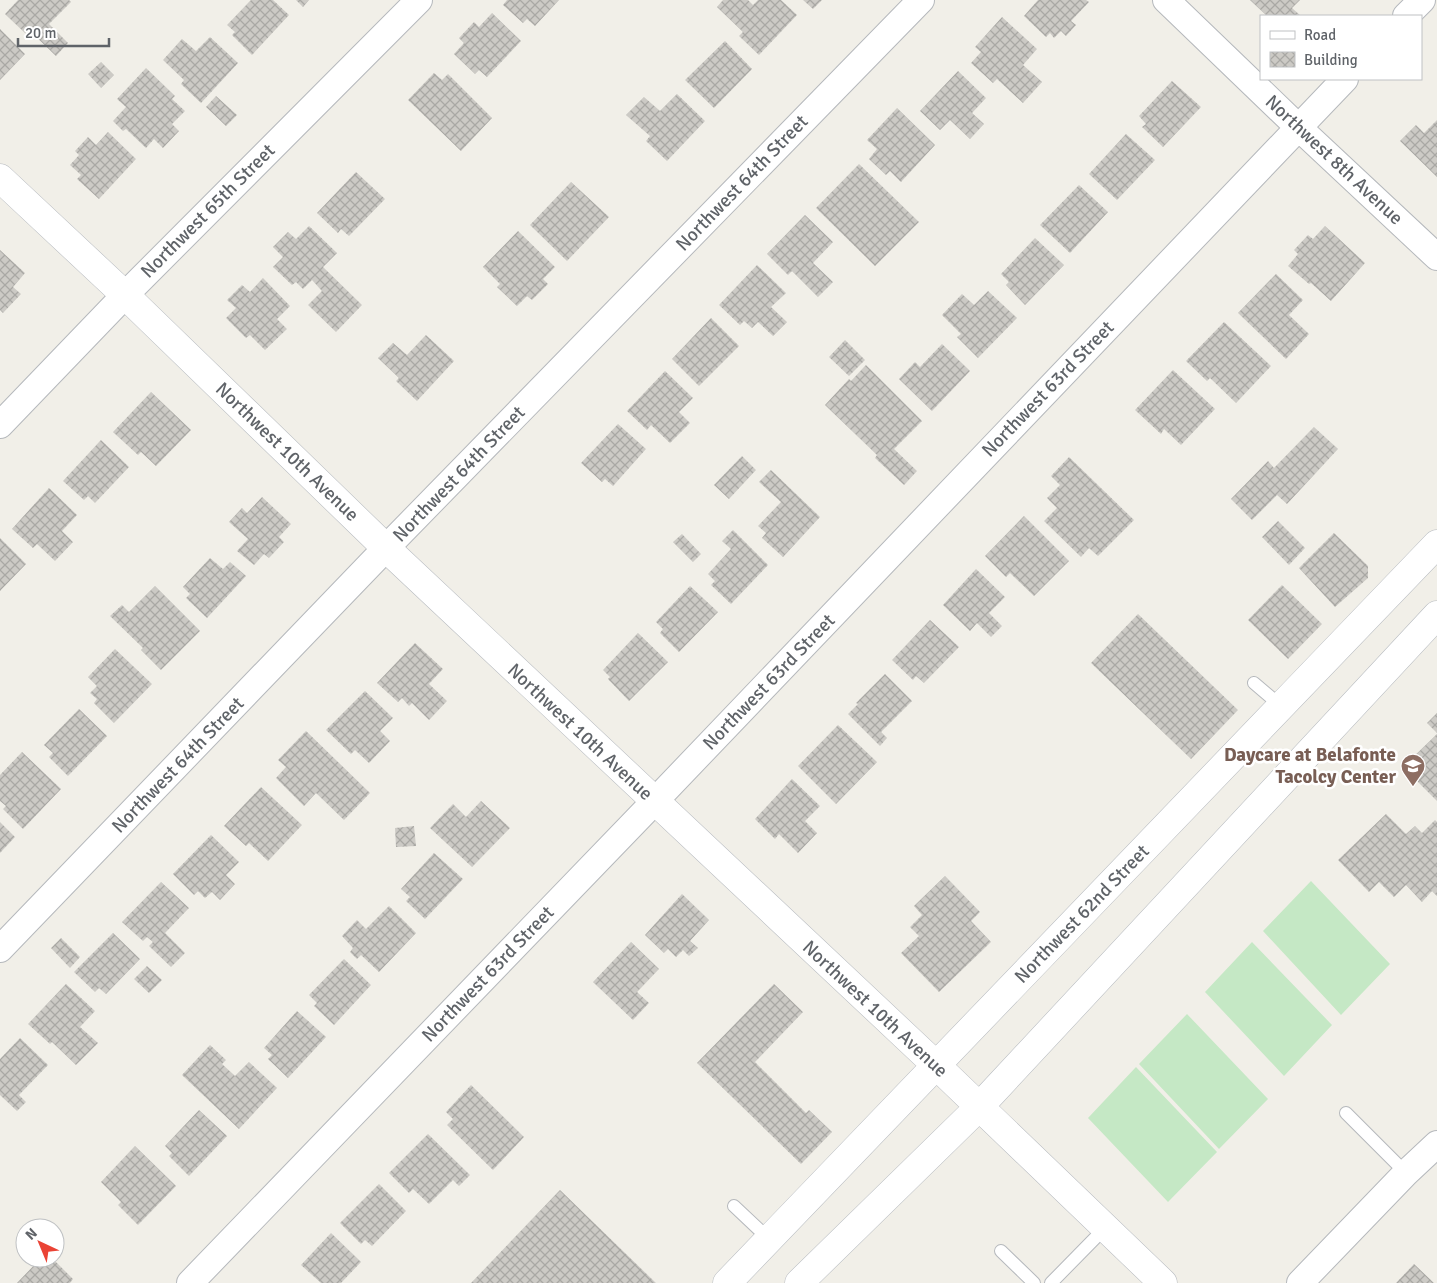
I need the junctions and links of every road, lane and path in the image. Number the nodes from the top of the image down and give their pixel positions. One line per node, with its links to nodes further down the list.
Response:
1 (419, 0): 10 (street, Northwest 65th Street)
2 (921, 0): 13 (street, Northwest 64th Street)
3 (1166, 0): 7 (street, Northwest 8th Avenue)
4 (1422, 0): 5 (street)
5 (1407, 15)
6 (1344, 80): 7 (street, Northwest 63rd Street)
7 (1298, 127): 9 (street, Northwest 8th Avenue); 17 (street, Northwest 63rd Street)
8 (0, 178): 10 (main road, Northwest 10th Avenue)
9 (1437, 257)
10 (125, 295): 11 (street, Northwest 65th Street); 13 (main road, Northwest 10th Avenue)
11 (0, 425)
12 (1437, 544): 16 (main road, Northwest 62nd Street)
13 (386, 548): 17 (main road, Northwest 10th Avenue); 18 (street, Northwest 64th Street)
14 (1437, 615): 20 (main road)
15 (1254, 683): 16 (lane)
16 (1281, 706): 19 (main road, Northwest 62nd Street)
17 (654, 802): 19 (main road, Northwest 10th Avenue); 28 (street, Northwest 63rd Street)
18 (0, 949)
19 (937, 1066): 20 (main road, Northwest 10th Avenue); 26 (main road, Northwest 62nd Street)
20 (978, 1107): 25 (main road, Northwest 10th Avenue); 30 (main road)
21 (1346, 1113): 23 (lane)
22 (1437, 1144): 23 (street)
23 (1406, 1173): 34 (street)
24 (734, 1206): 26 (lane)
25 (1105, 1228): 32 (lane); 33 (main road, Northwest 10th Avenue)
26 (769, 1240): 29 (main road, Northwest 62nd Street)
27 (1001, 1251): 31 (lane)
28 (190, 1283)
29 (727, 1283)
30 (799, 1283)
31 (1034, 1283)
32 (1052, 1283)
33 (1163, 1283)
34 (1300, 1283)

